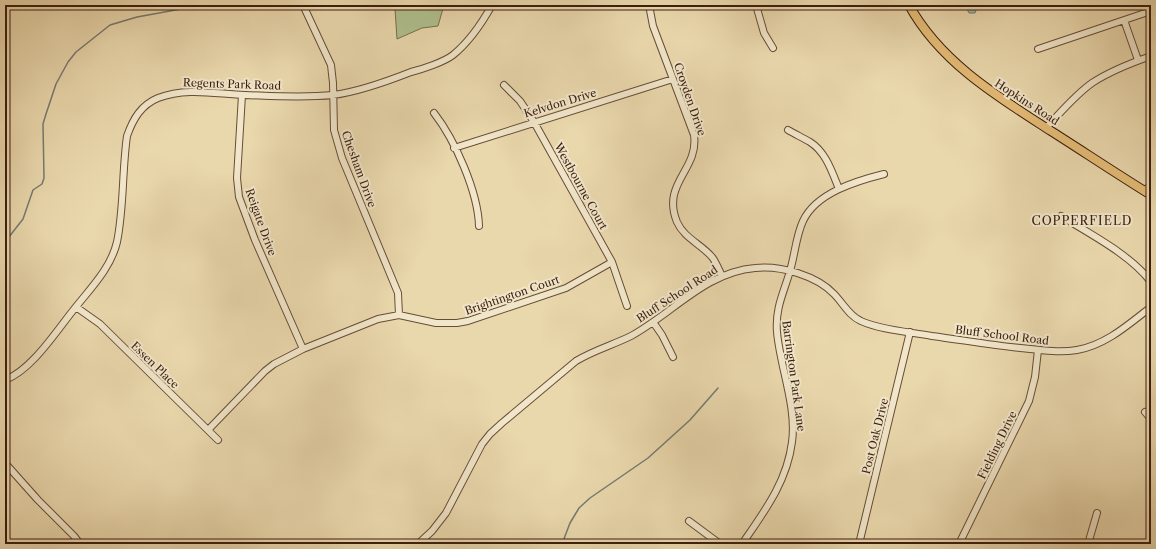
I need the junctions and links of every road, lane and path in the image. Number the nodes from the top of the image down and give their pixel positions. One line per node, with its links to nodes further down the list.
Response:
1 (303, 5): 14 (street, Chesham Drive)
2 (492, 5): 14 (street, Regents Park Road)
3 (649, 5): 12 (street, Croyden Drive)
4 (756, 5): 8 (street)
5 (909, 5): 18 (main road, Hopkins Road)
6 (1151, 11): 7 (street)
7 (1124, 20): 9 (street); 11 (street)
8 (773, 48)
9 (1038, 49)
10 (1151, 56): 11 (street)
11 (1138, 60): 18 (street)
12 (673, 79): 17 (street, Kelvdon Drive); 29 (street, Croyden Drive)
13 (504, 85): 17 (street, Westbourne Court)
14 (334, 94): 15 (street, Regents Park Road); 34 (street, Chesham Drive)
15 (242, 95): 32 (street, Regents Park Road); 37 (street, Reigate Drive)
16 (434, 113): 20 (street)
17 (534, 122): 20 (street, Kelvdon Drive); 27 (street, Westbourne Court)
18 (1046, 128): 24 (main road, Hopkins Road)
19 (788, 130): 23 (street)
20 (454, 148): 26 (street)
21 (884, 174): 23 (street, Barrington Park Lane)
22 (1151, 184): 24 (street)
23 (839, 189): 28 (street, Barrington Park Lane)
24 (1148, 193)
25 (1061, 216): 30 (street)
26 (479, 226)
27 (612, 262): 31 (street, Westbourne Court); 34 (street, Brightington Court)
28 (790, 272): 29 (street, Bluff School Road); 36 (street, Bluff School Road); 51 (street, Barrington Park Lane)
29 (722, 276): 35 (street, Bluff School Road)
30 (1151, 282)
31 (627, 306)
32 (76, 307): 40 (street, Regents Park Road); 43 (street, Essen Place)
33 (1151, 307): 38 (street, Bluff School Road)
34 (399, 315): 37 (street, Brightington Court)
35 (653, 322): 39 (street); 49 (street, Bluff School Road)
36 (910, 332): 38 (street, Bluff School Road); 52 (street, Post Oak Drive)
37 (303, 349): 43 (street, Brightington Court)
38 (1038, 350): 53 (street, Fielding Drive)
39 (673, 357)
40 (5, 380)
41 (1145, 412): 42 (street)
42 (1151, 419)
43 (209, 429): 44 (street, Essen Place)
44 (218, 440)
45 (5, 463): 48 (street)
46 (1097, 513): 54 (street)
47 (689, 521): 50 (street)
48 (80, 544)
49 (418, 544)
50 (720, 544)
51 (742, 544)
52 (859, 544)
53 (959, 544)
54 (1088, 544)

